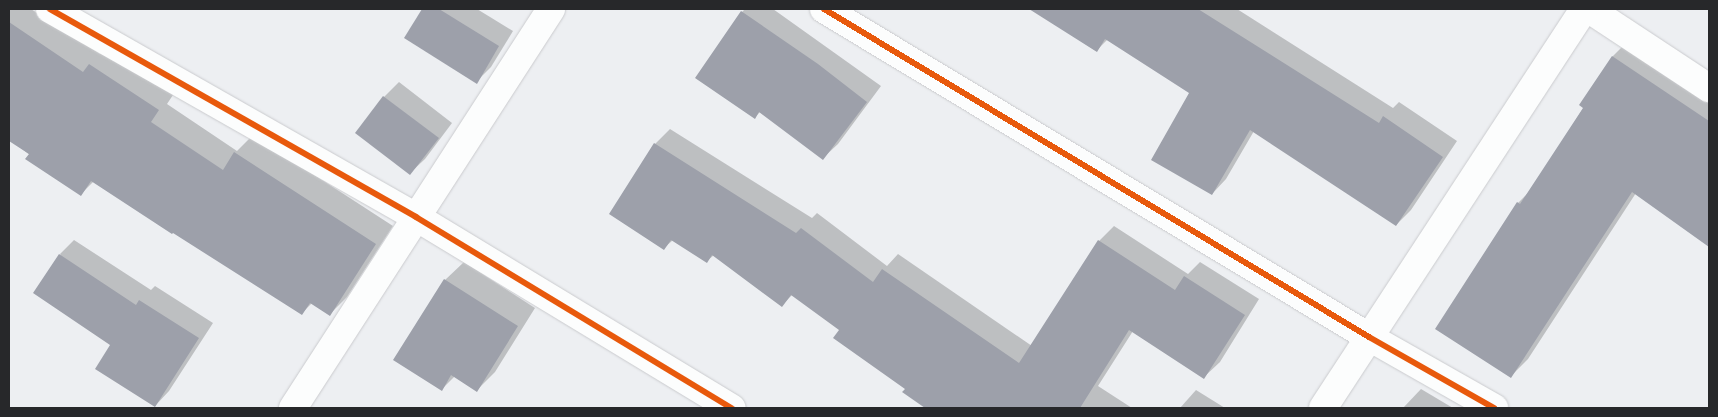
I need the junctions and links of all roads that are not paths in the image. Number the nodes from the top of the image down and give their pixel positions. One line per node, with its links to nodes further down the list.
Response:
1 (50, 9): 7 (street)
2 (551, 9): 7 (street)
3 (824, 9): 8 (street)
4 (1584, 9): 8 (street)
5 (1589, 9): 6 (street)
6 (1709, 88)
7 (416, 217): 9 (street); 10 (street)
8 (1369, 338): 11 (street); 12 (street)
9 (293, 408)
10 (732, 408)
11 (1323, 408)
12 (1494, 408)

